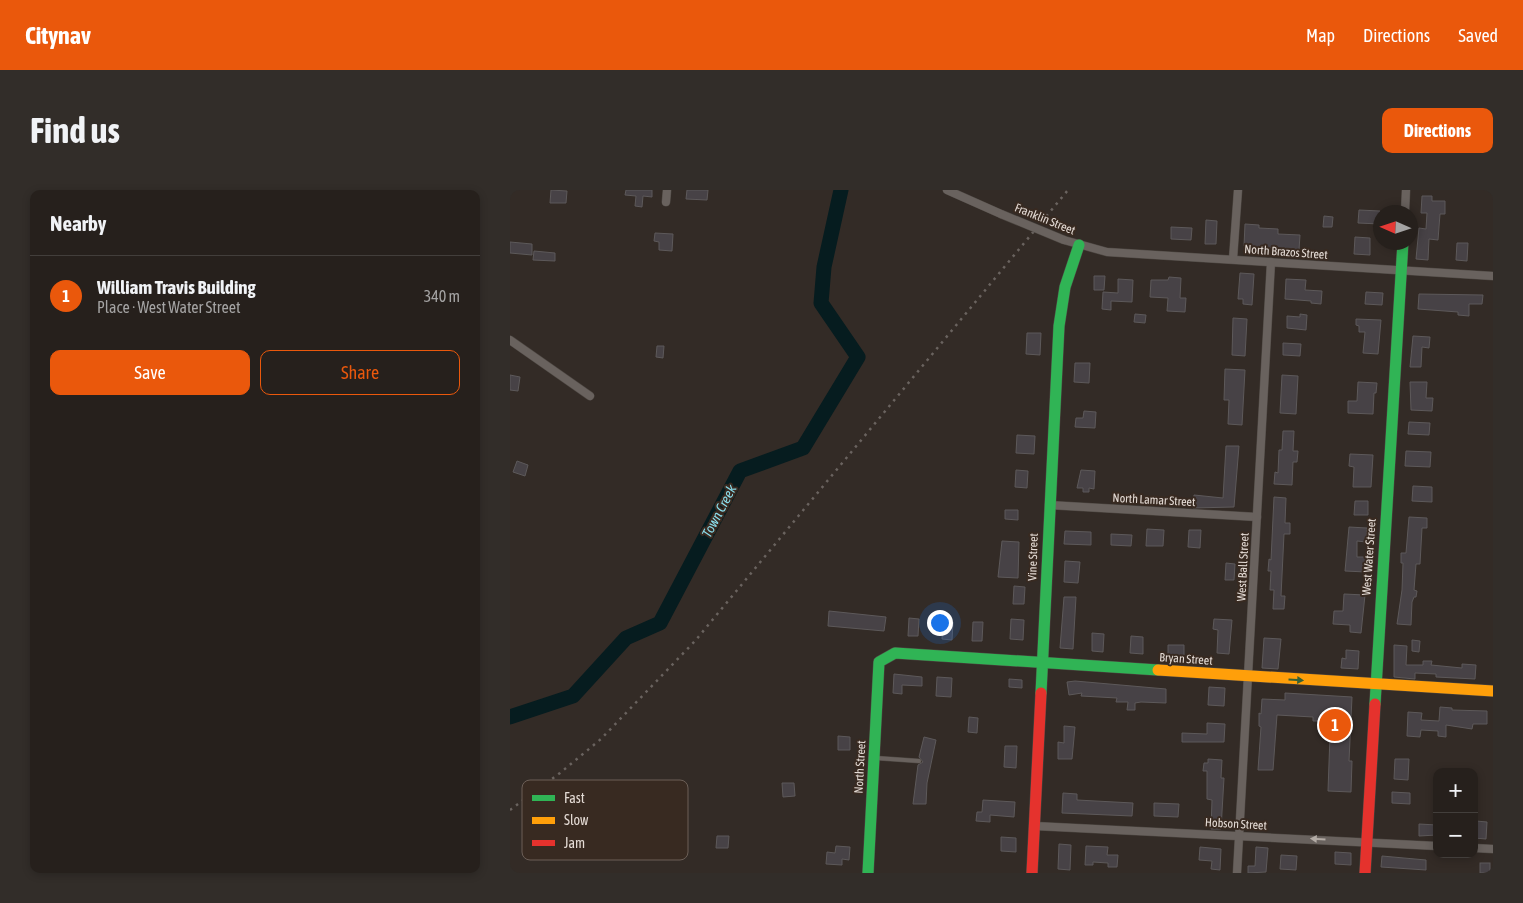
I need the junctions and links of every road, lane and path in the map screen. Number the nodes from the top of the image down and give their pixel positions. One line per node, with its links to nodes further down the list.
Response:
1 (667, 190): 5 (street)
2 (947, 190): 7 (street, Franklin Street, bridge)
3 (1238, 190): 9 (street)
4 (1406, 190): 6 (street)
5 (666, 202)
6 (1405, 205)
7 (1079, 245): 9 (street, North Brazos Street); 15 (street, Vine Street)
8 (1403, 250): 11 (street, West Water Street)
9 (1233, 259): 10 (street, North Brazos Street)
10 (1271, 262): 11 (street, North Brazos Street); 16 (street, West Ball Street)
11 (1402, 270): 12 (street, North Brazos Street); 20 (street, West Water Street)
12 (1493, 276)
13 (510, 340): 14 (street)
14 (590, 396)
15 (1049, 505): 16 (street, North Lamar Street); 18 (street, Vine Street)
16 (1257, 517): 19 (street, West Ball Street)
17 (879, 662): 18 (street, Bryan Street); 22 (street, North Street)
18 (1043, 664): 19 (street, Bryan Street); 24 (street, Vine Street)
19 (1248, 677): 20 (street, Bryan Street, one-way to 20); 25 (street, West Ball Street)
20 (1375, 685): 21 (street, Bryan Street); 26 (street, West Water Street)
21 (1493, 691)
22 (874, 758): 23 (lane); 30 (street, North Street)
23 (919, 760)
24 (1035, 826): 25 (street, Hobson Street); 31 (street, Vine Street)
25 (1239, 836): 26 (street, Hobson Street, one-way to 25); 32 (street, West Ball Street)
26 (1366, 842): 27 (street, Hobson Street); 33 (street, West Water Street)
27 (1433, 846)
28 (1478, 848): 29 (street)
29 (1493, 849)
30 (868, 873)
31 (1032, 873)
32 (1237, 873)
33 (1365, 873)

